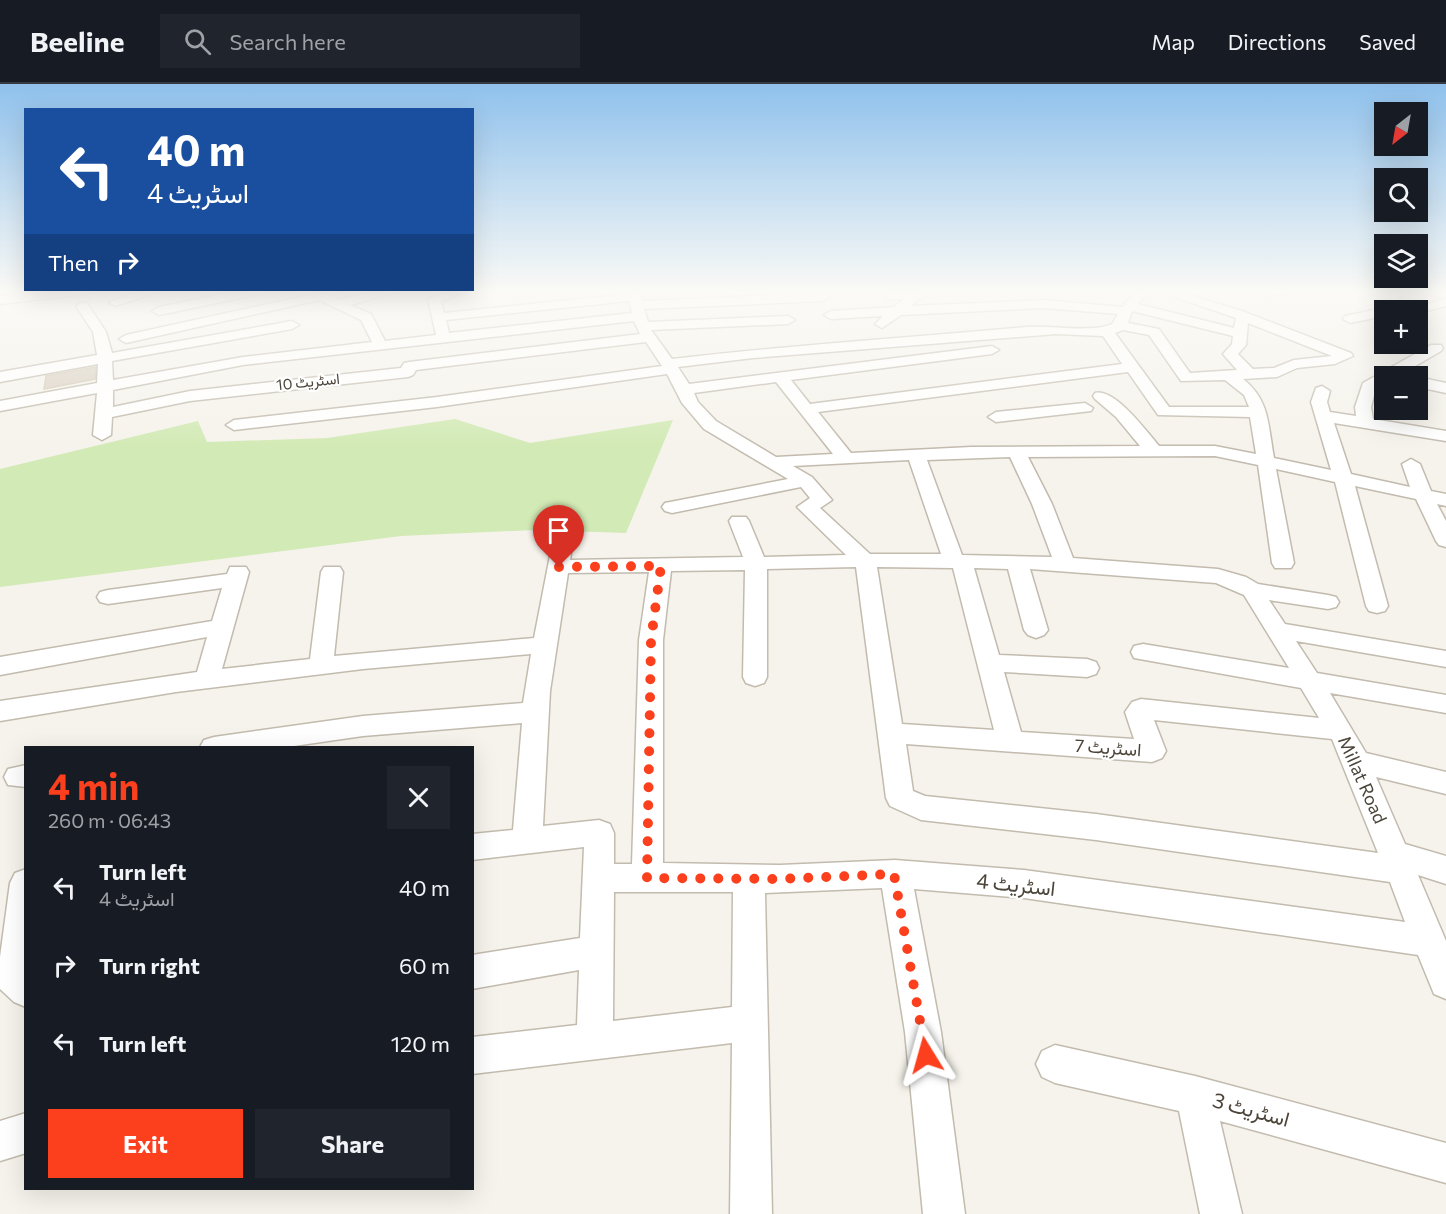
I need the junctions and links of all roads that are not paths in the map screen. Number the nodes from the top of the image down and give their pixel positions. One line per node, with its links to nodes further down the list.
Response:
1 (101, 343): 22 (street)
2 (134, 343): 22 (street)
3 (163, 343): 22 (street)
4 (305, 343): 32 (street)
5 (321, 343): 18 (street)
6 (379, 343): 18 (street)
7 (410, 343): 18 (street)
8 (520, 343): 41 (street, اسٹریٹ 10)
9 (656, 343): 24 (street)
10 (799, 343): 21 (street)
11 (851, 343): 19 (street)
12 (895, 343): 19 (street)
13 (988, 343): 28 (street)
14 (1124, 343): 25 (street)
15 (1161, 343): 27 (street)
16 (1239, 343): 26 (street)
17 (1312, 343): 26 (street)
18 (381, 346)
19 (853, 346): 21 (street)
20 (1436, 348): 23 (street)
21 (803, 350): 24 (street)
22 (103, 351): 29 (street); 32 (street)
23 (1405, 366)
24 (669, 367): 34 (street); 46 (street)
25 (1132, 368): 39 (street); 40 (street)
26 (1248, 373): 27 (street)
27 (1228, 375): 40 (street)
28 (779, 376): 34 (street); 39 (street)
29 (0, 377)
30 (1374, 383): 45 (street)
31 (1428, 384): 33 (street)
32 (104, 385): 37 (street); 41 (street)
33 (1446, 388)
34 (684, 389): 54 (street)
35 (1322, 391): 43 (street)
36 (1101, 396): 49 (street)
37 (0, 406)
38 (1086, 408): 42 (street)
39 (806, 409): 53 (street)
40 (1258, 412): 55 (street)
41 (105, 413): 47 (street)
42 (1041, 413): 44 (street); 50 (street)
43 (1323, 416): 45 (street); 57 (street)
44 (996, 417)
45 (1365, 422): 48 (street)
46 (234, 425)
47 (102, 435)
48 (1446, 436)
49 (1153, 450): 50 (street); 55 (street)
50 (1074, 451): 51 (street)
51 (1016, 452): 52 (street); 70 (street)
52 (916, 455): 53 (street); 66 (street)
53 (847, 459): 54 (street)
54 (775, 462): 58 (street)
55 (1266, 462): 57 (street); 68 (street)
56 (1411, 464): 59 (street)
57 (1343, 478): 59 (street); 77 (street)
58 (805, 481): 61 (street); 65 (street)
59 (1423, 495): 60 (street); 64 (street)
60 (1446, 500)
61 (672, 507)
62 (739, 521): 69 (street)
63 (564, 535): 72 (street)
64 (1446, 541)
65 (866, 562): 66 (street); 69 (street); 95 (street)
66 (958, 562): 67 (street); 84 (street)
67 (1017, 563): 70 (street); 79 (street)
68 (1283, 563)
69 (756, 564): 71 (street); 88 (street)
70 (1065, 564): 74 (street)
71 (661, 566): 72 (street); 106 (street)
72 (559, 567): 81 (street)
73 (332, 572): 86 (street)
74 (1252, 590): 76 (street); 80 (street, Millat Road)
75 (108, 597): 78 (street)
76 (1328, 602)
77 (1377, 606)
78 (222, 627): 85 (street); 89 (street)
79 (1036, 630)
80 (1276, 630): 83 (street); 90 (street, Millat Road)
81 (545, 645): 86 (street); 93 (street)
82 (1143, 652): 90 (street)
83 (1446, 659)
84 (989, 663): 87 (street); 96 (street)
85 (0, 666)
86 (321, 666): 89 (street)
87 (1087, 668)
88 (755, 677)
89 (207, 679): 92 (street)
90 (1307, 679): 91 (street); 94 (street, Millat Road)
91 (1446, 704)
92 (0, 711)
93 (535, 712): 97 (street); 100 (street)
94 (1340, 730): 96 (street, اسٹریٹ 7); 98 (street, Millat Road)
95 (890, 733): 96 (street, اسٹریٹ 7); 102 (street)
96 (1010, 741)
97 (221, 746)
98 (1356, 761): 99 (street); 102 (street, Millat Road)
99 (1446, 783)
100 (526, 841): 101 (street); 105 (street)
101 (474, 847)
102 (1397, 862): 103 (street); 109 (street, Millat Road)
103 (1446, 870)
104 (894, 874): 107 (street, اسٹریٹ 4); 109 (street, اسٹریٹ 4); 123 (street)
105 (600, 878): 106 (street, اسٹریٹ 4); 110 (street)
106 (647, 878): 107 (street, اسٹریٹ 4)
107 (749, 878): 114 (street)
108 (24, 903): 113 (street)
109 (1429, 941): 112 (street, Millat Road)
110 (598, 951): 111 (street); 115 (street)
111 (474, 972)
112 (1446, 982)
113 (16, 984)
114 (750, 1023): 115 (street); 122 (street)
115 (596, 1040): 116 (street)
116 (474, 1056)
117 (1055, 1064): 118 (street, اسٹریٹ 3)
118 (1195, 1095): 121 (street, اسٹریٹ 3); 124 (street)
119 (24, 1134): 120 (street)
120 (0, 1141)
121 (1446, 1163)
122 (751, 1214)
123 (944, 1214)
124 (1221, 1214)

